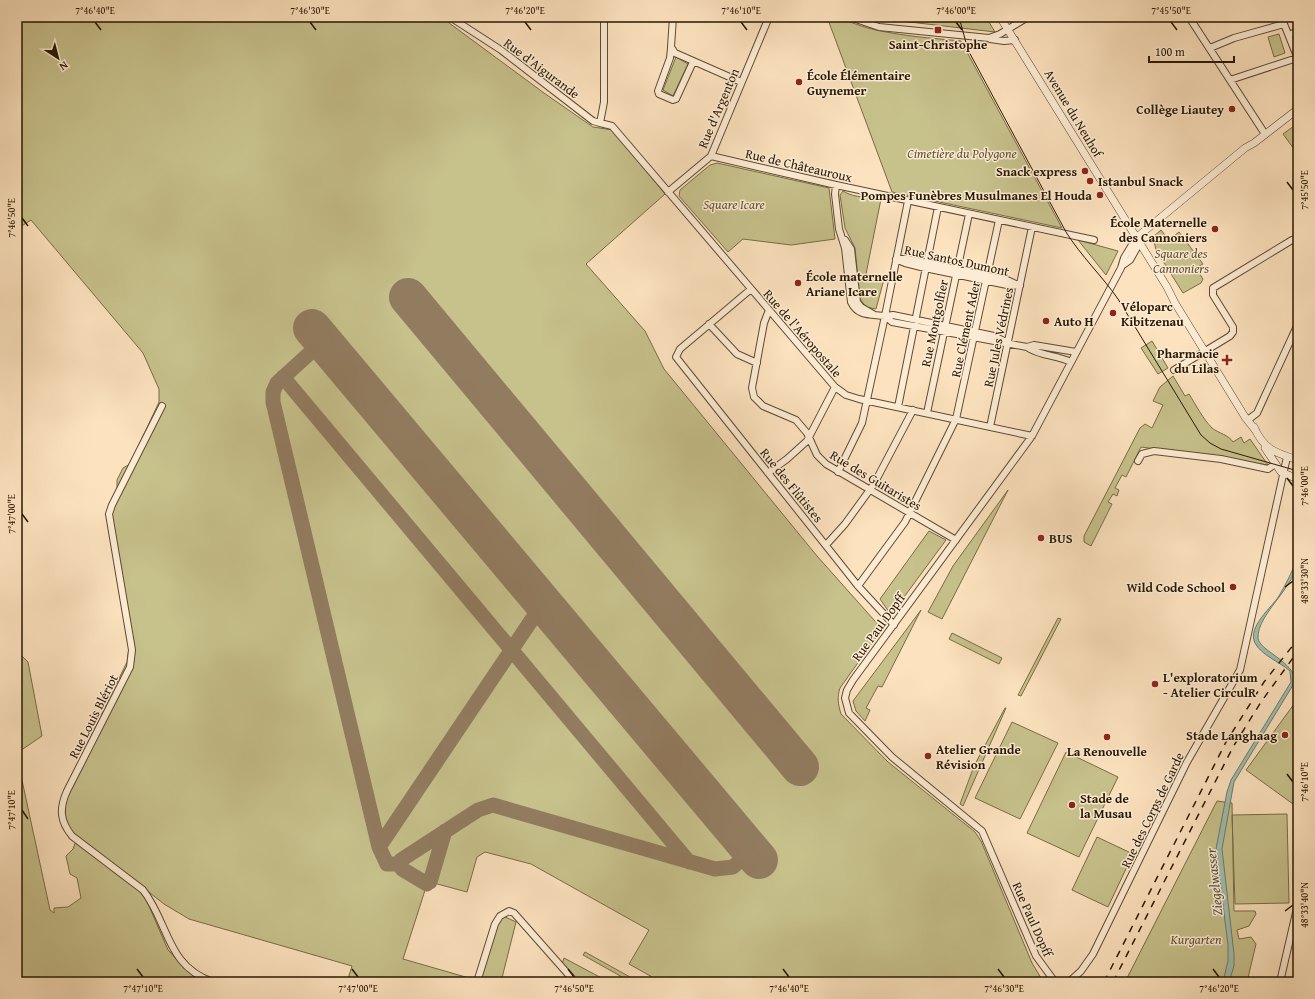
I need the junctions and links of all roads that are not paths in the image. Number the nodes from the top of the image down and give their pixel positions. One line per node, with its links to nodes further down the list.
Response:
1 (450, 17): 22 (street, Rue d'Aigurande)
2 (604, 17): 22 (street)
3 (673, 17): 14 (street)
4 (769, 17): 19 (street, Rue d'Argenton)
5 (850, 17): 12 (street)
6 (1000, 17): 9 (street, Avenue du Neuhof)
7 (1028, 17): 9 (street)
8 (1189, 17): 15 (street)
9 (1008, 30): 12 (street); 13 (street, Avenue du Neuhof)
10 (1298, 32): 11 (street)
11 (1289, 35): 15 (street); 16 (street)
12 (988, 38): 13 (street)
13 (1015, 40): 34 (street, Avenue du Neuhof)
14 (671, 47): 17 (street); 17 (street)
15 (1210, 48): 18 (street)
16 (1298, 59): 18 (street)
17 (694, 62): 19 (street)
18 (1230, 80): 23 (street)
19 (741, 82): 24 (street, Rue d'Argenton)
20 (1295, 111): 21 (street); 23 (street)
21 (1298, 119)
22 (600, 123): 26 (street, Rue d'Aigurande)
23 (1265, 134): 34 (street)
24 (711, 156): 25 (street, Rue de Châteauroux); 26 (street, Rue d'Argenton)
25 (836, 185): 27 (street, Rue de Châteauroux); 42 (street)
26 (668, 192): 40 (street, Rue de l'Aéropostale)
27 (908, 201): 28 (street, Rue de Châteauroux); 35 (street)
28 (938, 207): 29 (street, Rue de Châteauroux); 36 (street)
29 (969, 214): 30 (street, Rue de Châteauroux); 37 (street, Rue Montgolfier)
30 (999, 220): 31 (street, Rue de Châteauroux); 38 (street, Rue Clément Ader)
31 (1032, 227): 33 (street, Rue de Châteauroux); 39 (street, Rue Jules Védrines)
32 (1298, 239): 50 (street)
33 (1094, 240)
34 (1138, 241): 50 (street, Avenue du Neuhof); 51 (street, Rue Paul Dopff)
35 (896, 259): 36 (street, Rue Santos Dumont); 42 (street)
36 (926, 266): 37 (street, Rue Santos Dumont); 43 (street)
37 (956, 272): 38 (street, Rue Santos Dumont); 46 (street, Rue Montgolfier)
38 (986, 278): 39 (street, Rue Santos Dumont); 47 (street, Rue Clément Ader)
39 (1020, 286): 48 (street, Rue Jules Védrines)
40 (751, 289): 41 (street, Rue de l'Aéropostale); 44 (street)
41 (769, 310): 53 (street, Rue des Guitaristes); 55 (street, Rue de l'Aéropostale)
42 (885, 316): 43 (street); 56 (street)
43 (914, 322): 46 (street); 59 (street)
44 (709, 324): 53 (street); 74 (street, Rue des Flûtistes)
45 (1298, 324): 63 (street)
46 (944, 329): 47 (street); 61 (street, Rue Montgolfier)
47 (975, 335): 48 (street); 62 (street, Rue Clément Ader)
48 (1008, 343): 49 (street); 64 (street, Rue Jules Védrines)
49 (1027, 347): 51 (street); 52 (street)
50 (1205, 351): 54 (street); 58 (street, Avenue du Neuhof)
51 (1076, 352): 52 (street, Rue Paul Dopff)
52 (1071, 362): 66 (street, Rue Paul Dopff)
53 (757, 363): 67 (street, Rue des Guitaristes)
54 (1174, 370)
55 (834, 387): 56 (street, Rue de l'Aéropostale); 67 (street)
56 (866, 400): 59 (street, Rue de l'Aéropostale); 73 (street)
57 (162, 406): 85 (street, Rue Louis Blériot)
58 (1238, 406): 63 (street, Avenue du Neuhof); 65 (street, Avenue du Neuhof)
59 (898, 407): 60 (street, Rue de l'Aéropostale)
60 (914, 410): 61 (street, Rue de l'Aéropostale); 77 (street)
61 (927, 413): 62 (street, Rue de l'Aéropostale)
62 (956, 419): 64 (street, Rue de l'Aéropostale); 78 (street, Rue Clément Ader)
63 (1249, 419): 65 (street, Avenue du Neuhof)
64 (990, 427): 66 (street, Rue de l'Aéropostale)
65 (1256, 431): 68 (street, Avenue du Neuhof)
66 (1032, 436): 79 (street, Rue Paul Dopff)
67 (809, 438): 73 (street, Rue des Guitaristes); 74 (street)
68 (1264, 444): 69 (street, Avenue du Neuhof); 72 (street, Avenue du Neuhof)
69 (1287, 457): 70 (street, Avenue du Neuhof); 75 (street, Rue des Corps de Garde)
70 (1298, 460)
71 (1138, 461): 72 (street)
72 (1275, 464): 75 (street, Avenue du Neuhof)
73 (838, 472): 77 (street, Rue des Guitaristes)
74 (768, 473): 80 (street, Rue des Flûtistes)
75 (1283, 474): 76 (street); 89 (street, Rue des Corps de Garde)
76 (1298, 479)
77 (870, 491): 78 (street, Rue des Guitaristes); 80 (street)
78 (909, 514): 79 (street, Rue des Guitaristes); 81 (street, Rue Clément Ader)
79 (956, 540): 82 (street, Rue Paul Dopff)
80 (826, 545): 81 (street, Rue des Flûtistes)
81 (858, 586): 82 (street, Rue des Flûtistes)
82 (894, 625): 88 (street, Rue Paul Dopff)
83 (1298, 904): 84 (street)
84 (1296, 922): 90 (street)
85 (214, 982)
86 (477, 982): 87 (street)
87 (575, 982)
88 (1055, 982)
89 (1069, 982)
90 (1280, 982)

